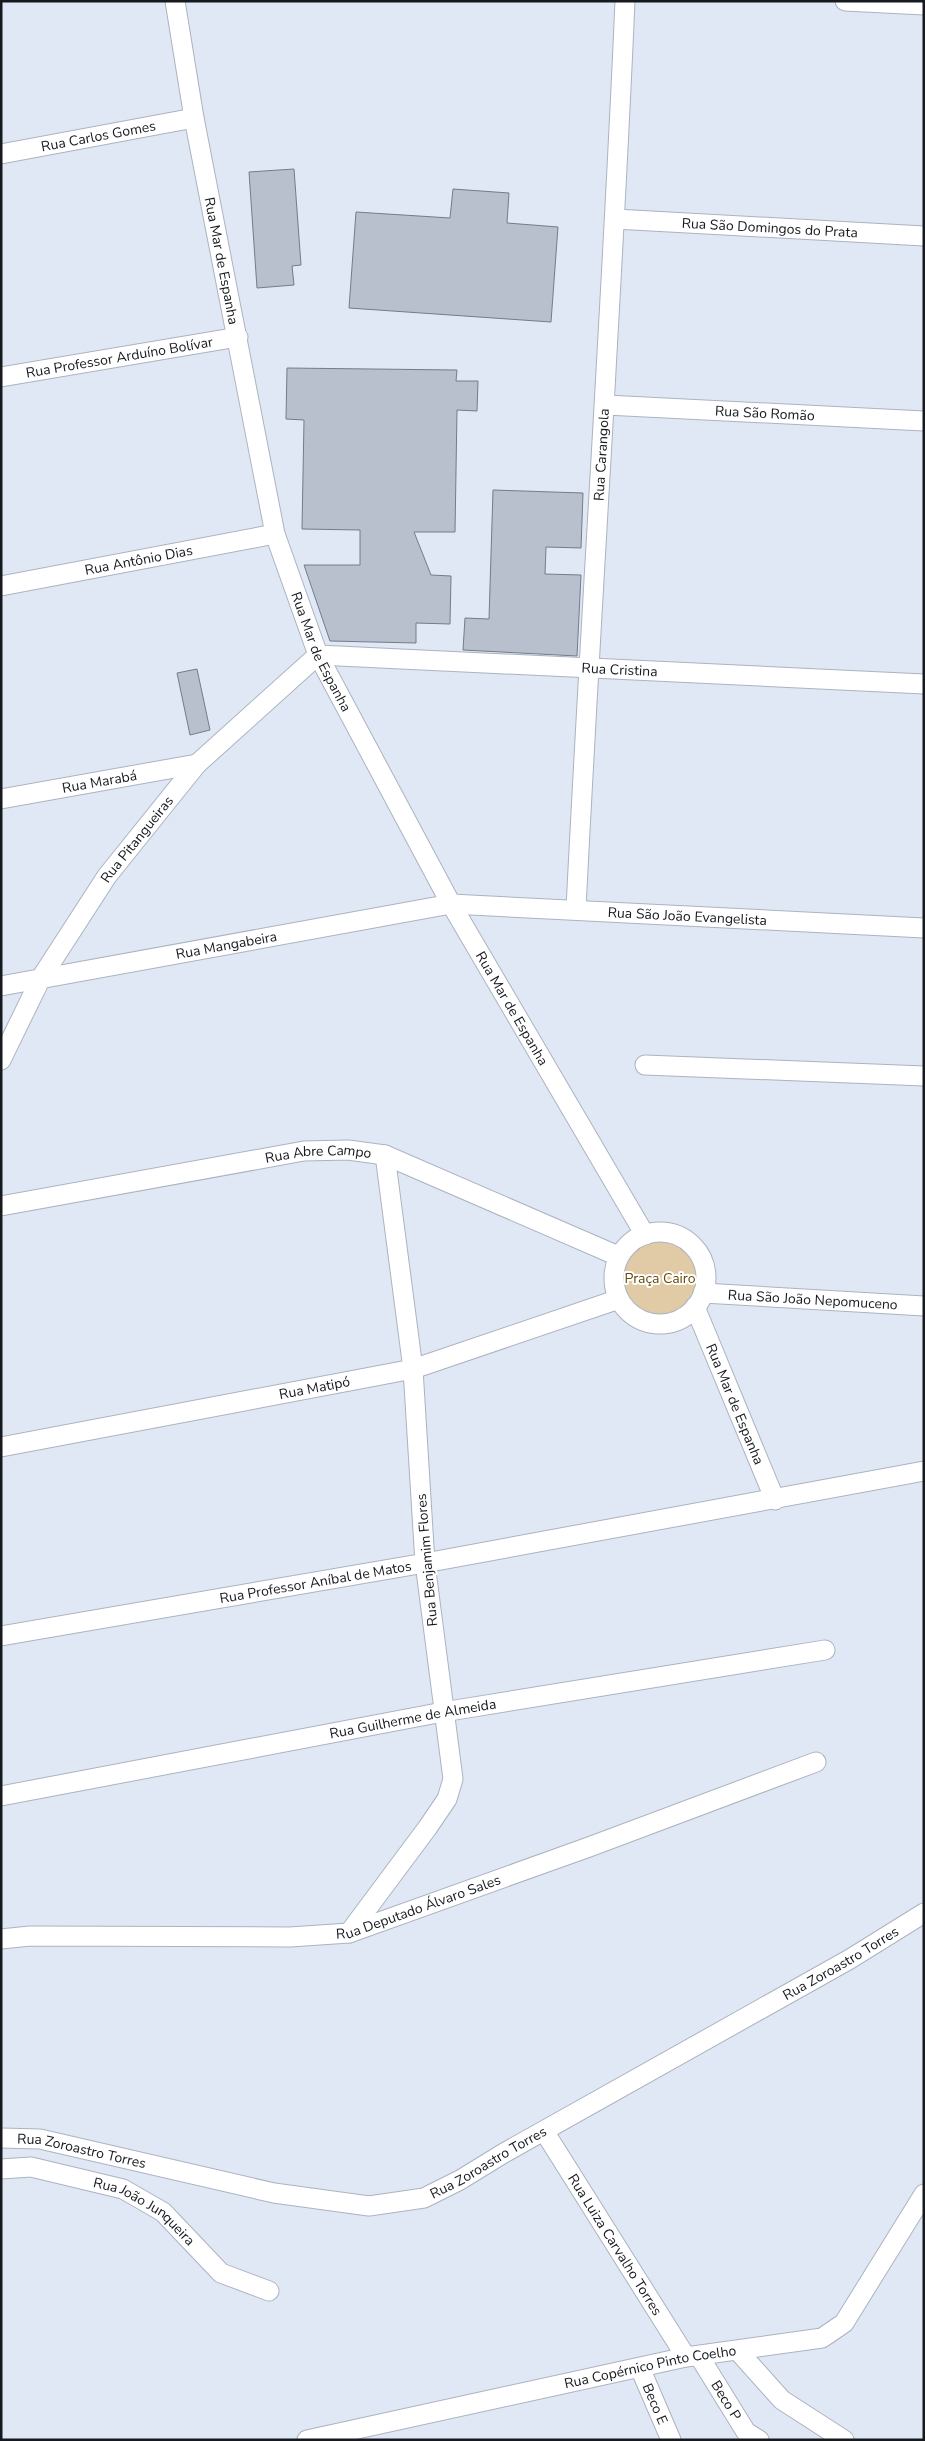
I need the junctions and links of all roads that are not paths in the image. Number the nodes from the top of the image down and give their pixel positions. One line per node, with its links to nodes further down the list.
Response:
1 (175, 1): 5 (street, Rua Mar de Espanha)
2 (625, 1): 7 (street, Rua Carangola)
3 (845, 1): 4 (street)
4 (924, 5)
5 (194, 118): 6 (street, Rua Carlos Gomes); 9 (street, Rua Mar de Espanha)
6 (1, 154)
7 (615, 219): 8 (street, Rua São Domingos do Prata); 11 (street, Rua Carangola)
8 (924, 236)
9 (238, 336): 10 (street, Rua Professor Arduíno Bolívar); 13 (street, Rua Mar de Espanha)
10 (1, 377)
11 (606, 405): 12 (street, Rua São Romão); 16 (street, Rua Carangola)
12 (924, 421)
13 (275, 534): 14 (street, Rua Antônio Dias); 15 (street, Rua Mar de Espanha)
14 (1, 586)
15 (318, 655): 16 (street, Rua Cristina); 18 (street, Rua Pitangueiras); 20 (street, Rua Mar de Espanha)
16 (588, 667): 17 (street, Rua Cristina); 21 (street, Rua Carangola)
17 (924, 684)
18 (197, 764): 19 (street, Rua Marabá); 23 (street, Rua Pitangueiras)
19 (1, 799)
20 (451, 904): 21 (street, Rua São João Evangelista); 23 (street, Rua Mangabeira); 30 (street, Rua Mar de Espanha)
21 (576, 909): 22 (street, Rua São João Evangelista)
22 (924, 928)
23 (41, 978): 24 (street, Rua Mangabeira); 25 (street, Rua Pitangueiras)
24 (1, 986)
25 (1, 1060)
26 (645, 1066): 27 (street)
27 (924, 1076)
28 (385, 1155): 29 (street, Rua Abre Campo); 31 (street, Rua Abre Campo); 35 (street, Rua Benjamim Flores)
29 (1, 1206)
30 (645, 1235): 31 (street); 33 (street)
31 (618, 1256): 32 (street)
32 (619, 1298): 33 (street); 35 (street, Rua Matipó)
33 (699, 1300): 34 (street, Rua São João Nepomuceno); 38 (street, Rua Mar de Espanha)
34 (924, 1306)
35 (412, 1370): 36 (street, Rua Matipó); 39 (street, Rua Benjamim Flores)
36 (1, 1447)
37 (924, 1471): 38 (street, Rua Professor Aníbal de Matos)
38 (775, 1500): 39 (street, Rua Professor Aníbal de Matos)
39 (425, 1563): 40 (street, Rua Professor Aníbal de Matos); 42 (street, Rua Benjamim Flores)
40 (1, 1636)
41 (825, 1650): 42 (street, Rua Guilherme de Almeida)
42 (443, 1712): 44 (street, Rua Guilherme de Almeida); 46 (street, Rua Benjamim Flores)
43 (816, 1762): 46 (street, Rua Deputado Álvaro Sales)
44 (1, 1796)
45 (924, 1913): 48 (street, Rua Zoroastro Torres)
46 (349, 1933): 47 (street, Rua Deputado Álvaro Sales)
47 (1, 1939)
48 (544, 2131): 49 (street, Rua Zoroastro Torres); 54 (street, Rua Luiza Carvalho Torres)
49 (1, 2138)
50 (1, 2169): 52 (street, Rua João Junqueira)
51 (924, 2194): 53 (street, Rua Copérnico Pinto Coelho)
52 (269, 2292)
53 (738, 2351): 54 (street, Rua Copérnico Pinto Coelho); 59 (street)
54 (693, 2356): 55 (street, Rua Copérnico Pinto Coelho); 56 (street, Beco P)
55 (640, 2368): 57 (street, Rua Copérnico Pinto Coelho); 58 (street, Beco E)
56 (750, 2437)
57 (307, 2440)
58 (671, 2440)
59 (844, 2440)

